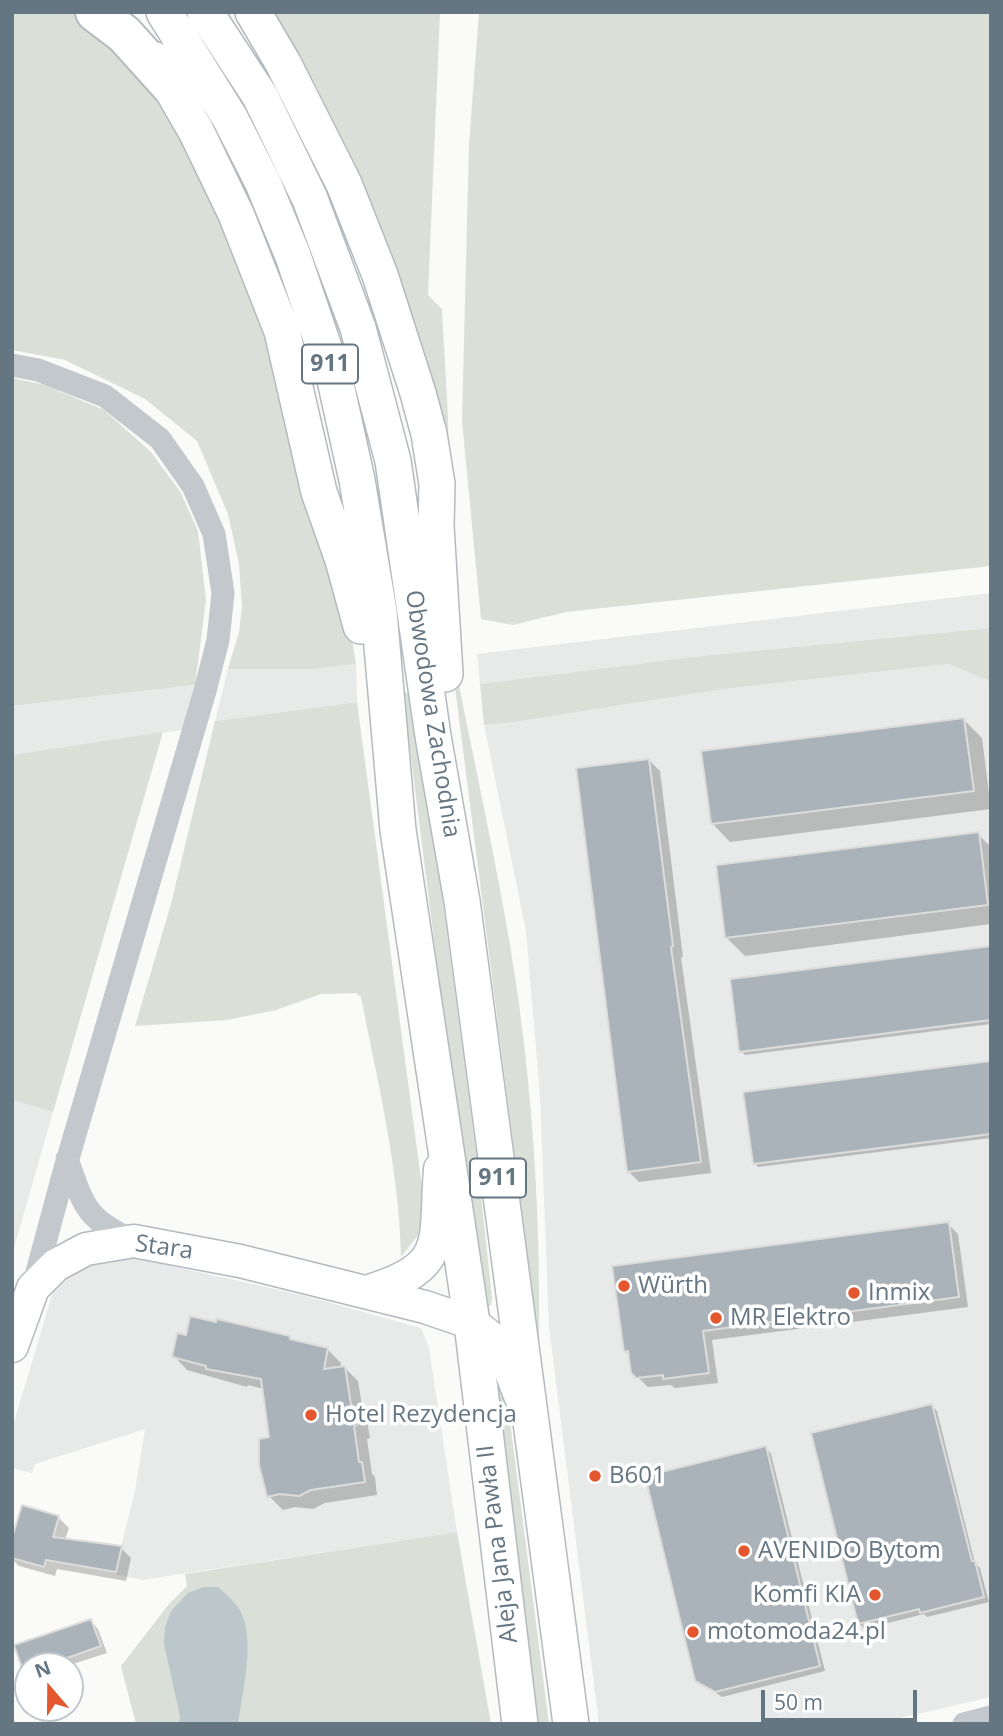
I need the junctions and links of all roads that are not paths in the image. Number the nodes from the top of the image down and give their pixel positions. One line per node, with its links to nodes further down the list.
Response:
1 (95, 12): 5 (highway)
2 (126, 12): 5 (main road)
3 (253, 12): 8 (main road)
4 (182, 18): 7 (main road, Obwodowa Zachodnia / 911); 8 (main road, Obwodowa Zachodnia / 911)
5 (170, 85): 7 (main road)
6 (12, 365): 10 (street)
7 (388, 727): 9 (main road, Obwodowa Zachodnia / 911)
8 (462, 901): 16 (main road, Obwodowa Zachodnia / 911)
9 (443, 1130): 13 (street); 14 (main road, Obwodowa Zachodnia / 911)
10 (67, 1159): 11 (street); 12 (street)
11 (134, 1241): 12 (street, Stara); 13 (street, Stara)
12 (33, 1288): 15 (street, Stara)
13 (366, 1292): 14 (street, Stara)
14 (472, 1323): 16 (street, Stara); 18 (main road, Aleja Jana Pawła II / 911)
15 (12, 1346)
16 (534, 1454): 19 (main road, Aleja Jana Pawła II / 911)
17 (991, 1717): 20 (street)
18 (520, 1724)
19 (571, 1724)
20 (964, 1724)

